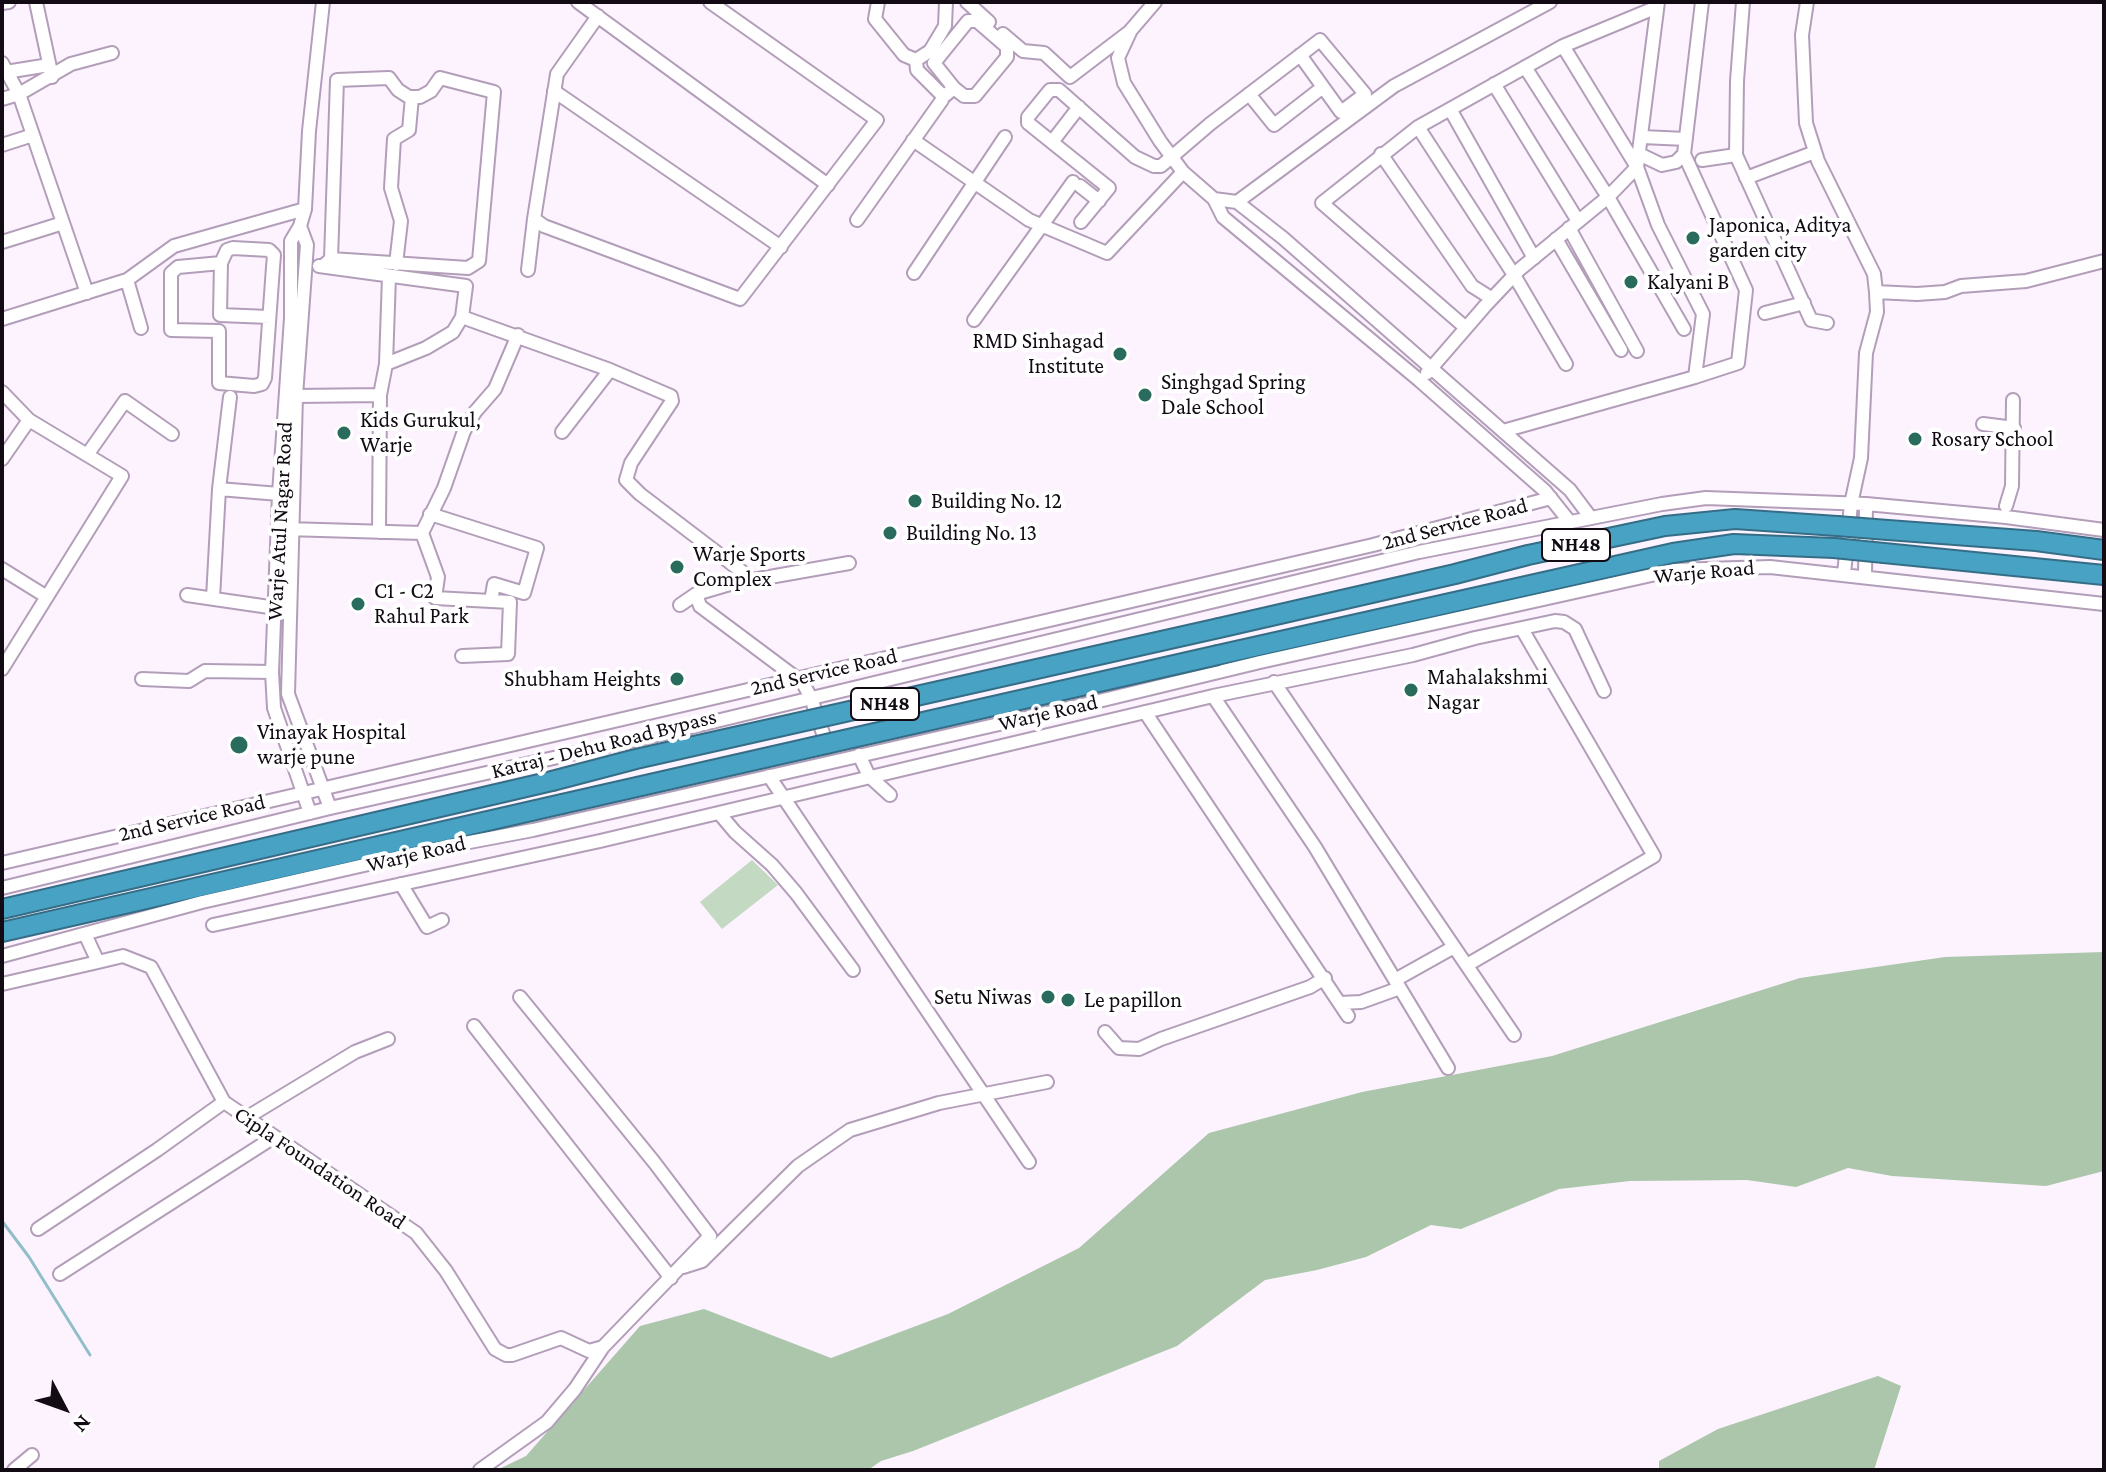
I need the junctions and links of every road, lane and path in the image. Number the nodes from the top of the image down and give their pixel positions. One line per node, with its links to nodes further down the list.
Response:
1 (9, 2): 14 (street)
2 (36, 2): 24 (street)
3 (323, 2): 59 (street)
4 (578, 2): 16 (street)
5 (710, 2): 54 (street)
6 (878, 2): 21 (street)
7 (946, 2): 21 (street)
8 (967, 2): 17 (street)
9 (1155, 2): 17 (street)
10 (1550, 2): 58 (street)
11 (1702, 2): 40 (street)
12 (1743, 2): 47 (street)
13 (1807, 2): 44 (street)
14 (2, 3)
15 (1658, 5): 18 (street); 39 (street)
16 (598, 16): 28 (street); 54 (street)
17 (1131, 30): 48 (street)
18 (1563, 46): 23 (street); 49 (street)
19 (112, 53): 24 (street)
20 (1300, 55): 26 (street); 26 (street); 30 (street)
21 (916, 60): 32 (street)
22 (4, 67): 24 (street); 29 (street)
23 (1525, 67): 25 (street); 55 (street)
24 (50, 71): 29 (street)
25 (1494, 84): 35 (street); 64 (street)
26 (1323, 87): 30 (street)
27 (954, 88): 27 (street); 32 (street)
28 (554, 91): 60 (street); 71 (street)
29 (19, 94): 33 (street); 37 (street)
30 (1249, 94): 48 (street)
31 (412, 97): 74 (street); 77 (street); 77 (street)
32 (942, 98): 41 (street)
33 (2, 99)
34 (1079, 107): 42 (street); 42 (street); 48 (street)
35 (1450, 109): 36 (street); 72 (street)
36 (1418, 127): 45 (street); 80 (street)
37 (33, 135): 43 (street); 63 (street)
38 (1005, 137): 53 (street)
39 (1642, 137): 40 (street); 49 (street)
40 (1686, 139): 46 (street)
41 (913, 140): 53 (street); 61 (street)
42 (1052, 142): 57 (street)
43 (2, 145)
44 (1815, 152): 52 (street); 82 (street)
45 (1381, 154): 84 (street); 93 (street)
46 (1684, 154): 49 (street); 102 (street)
47 (1736, 155): 50 (street); 52 (street)
48 (1172, 157): 51 (street)
49 (1638, 160): 55 (street); 102 (street)
50 (1702, 160)
51 (1183, 172): 56 (street); 66 (street)
52 (1746, 178): 85 (street)
53 (974, 184): 66 (street); 79 (street)
54 (828, 185): 71 (street)
55 (1608, 197): 64 (street); 94 (street)
56 (1214, 199): 58 (street); 103 (street)
57 (1099, 201): 62 (street); 66 (street)
58 (1237, 202): 100 (street)
59 (305, 209): 65 (street); 81 (street)
60 (534, 219): 71 (street); 78 (street)
61 (857, 220)
62 (1081, 222)
63 (63, 223): 69 (street); 83 (street)
64 (1574, 225): 67 (street); 97 (street)
65 (300, 226): 68 (street); 70 (street, Warje Atul Nagar Road)
66 (1043, 226): 90 (street)
67 (1556, 239): 72 (street); 96 (street)
68 (291, 241): 70 (street); 118 (street, Warje Atul Nagar Road)
69 (2, 242)
70 (307, 245): 76 (street, Warje Atul Nagar Road)
71 (781, 247)
72 (1534, 258): 80 (street)
73 (2104, 261): 82 (street)
74 (327, 262): 76 (street); 77 (street)
75 (221, 263): 87 (street); 87 (street); 87 (street)
76 (305, 268): 106 (street, Warje Atul Nagar Road)
77 (392, 270): 88 (street); 98 (street)
78 (528, 270)
79 (914, 273)
80 (1514, 275): 84 (street); 99 (street)
81 (127, 280): 83 (street); 92 (street)
82 (1876, 292): 120 (street)
83 (87, 293): 89 (street)
84 (1491, 298): 93 (street)
85 (1804, 303): 86 (street); 91 (street)
86 (1765, 313)
87 (269, 317)
88 (462, 317): 95 (street); 98 (street)
89 (2, 319)
90 (974, 320)
91 (1827, 323)
92 (141, 328)
93 (1466, 328): 100 (street)
94 (1684, 329)
95 (518, 335): 101 (street); 123 (street)
96 (1621, 350)
97 (1637, 351)
98 (386, 364): 105 (street)
99 (1566, 364)
100 (1431, 369): 103 (street); 112 (street)
101 (610, 370): 113 (street); 138 (street)
102 (1695, 377): 112 (street)
103 (1419, 380): 119 (street)
104 (2, 392): 109 (street)
105 (380, 395): 106 (street); 128 (street)
106 (296, 396): 126 (street, Warje Atul Nagar Road)
107 (230, 397): 117 (street)
108 (2013, 400): 111 (street)
109 (29, 420): 115 (street); 116 (street)
110 (1983, 424): 111 (street)
111 (2014, 428): 122 (street)
112 (1508, 429): 124 (street)
113 (562, 432)
114 (172, 434): 115 (street)
115 (87, 455): 141 (street)
116 (2, 459)
117 (219, 489): 118 (street); 142 (street)
118 (279, 494): 126 (street, Warje Atul Nagar Road)
119 (1551, 498): 125 (street); 130 (street, 2nd Service Road)
120 (1851, 504): 121 (street); 124 (street); 135 (street)
121 (1866, 504): 127 (street); 137 (street)
122 (2006, 506)
123 (430, 514): 129 (street); 143 (street)
124 (1591, 518): 125 (street)
125 (1569, 521): 132 (street)
126 (285, 529): 128 (street); 146 (street, Warje Atul Nagar Road); 155 (street, Warje Atul Nagar Road)
127 (2104, 530)
128 (379, 532): 129 (street)
129 (422, 533): 143 (street)
130 (1373, 545): 132 (street); 151 (street, 2nd Service Road)
131 (2104, 550): 180 (highway, Katraj - Dehu Road Bypass / NH48, bridge)
132 (1391, 560): 158 (street)
133 (849, 563): 138 (street)
134 (2, 569): 141 (street)
135 (1844, 574): 137 (street, Warje Road); 159 (street, Warje Road)
136 (2104, 575): 183 (highway, NH48, bridge)
137 (1865, 577): 144 (street, Warje Road)
138 (753, 580): 139 (street)
139 (696, 594): 145 (street); 151 (street)
140 (187, 595): 142 (street)
141 (47, 597): 149 (street)
142 (213, 598): 146 (street)
143 (491, 601): 148 (street)
144 (2104, 604)
145 (680, 605)
146 (276, 608): 150 (street, Warje Atul Nagar Road)
147 (1522, 629): 153 (street); 154 (street); 188 (street)
148 (462, 656)
149 (2, 669)
150 (272, 672): 152 (street); 156 (street, Warje Atul Nagar Road)
151 (798, 678): 158 (street); 166 (street, 2nd Service Road)
152 (142, 679)
153 (1274, 682): 157 (street); 185 (street)
154 (1604, 691)
155 (288, 694): 156 (street); 166 (street, Warje Atul Nagar Road)
156 (273, 696): 167 (street, Warje Atul Nagar Road)
157 (1213, 696): 160 (street); 192 (street)
158 (811, 698): 163 (street); 170 (street)
159 (1074, 707): 161 (street); 162 (street, Warje Road)
160 (1145, 712): 161 (street); 190 (street)
161 (1083, 728): 165 (street)
162 (859, 755): 163 (street, Warje Road); 165 (street)
163 (833, 761): 164 (street, Warje Road)
164 (769, 776): 169 (street); 173 (street, Warje Road)
165 (869, 776): 168 (street); 169 (street)
166 (322, 787): 167 (street, 2nd Service Road); 170 (street, Warje Atul Nagar Road)
167 (304, 792): 171 (street, Warje Atul Nagar Road); 177 (street, 2nd Service Road)
168 (890, 795)
169 (783, 797): 172 (street); 202 (street)
170 (330, 808): 171 (street)
171 (310, 813): 179 (street)
172 (719, 813): 175 (street); 189 (street)
173 (584, 819): 174 (street, Warje Road); 175 (street)
174 (513, 834): 176 (street); 184 (street, Warje Road)
175 (600, 841): 176 (street)
176 (529, 855): 178 (street)
177 (2, 863)
178 (401, 884): 181 (street); 182 (street)
179 (2, 888)
180 (2, 909)
181 (442, 920)
182 (213, 925)
183 (2, 932)
184 (85, 934): 186 (street, Warje Road); 187 (street)
185 (1454, 947): 188 (street); 192 (street)
186 (2, 956)
187 (98, 962): 191 (street, Cipla Foundation Road); 203 (street, Cipla Foundation Road)
188 (1467, 965): 198 (street)
189 (853, 970)
190 (1325, 978): 194 (street); 197 (street)
191 (2, 984)
192 (1397, 984): 194 (street); 200 (street)
193 (520, 997): 208 (street)
194 (1340, 1003): 195 (street)
195 (1348, 1016)
196 (474, 1026): 210 (street)
197 (1105, 1032)
198 (1514, 1035)
199 (388, 1039): 204 (street)
200 (1448, 1068)
201 (1047, 1082): 202 (street)
202 (985, 1094): 206 (street); 208 (street)
203 (224, 1102): 204 (street, Cipla Foundation Road); 207 (street)
204 (246, 1118): 205 (street, Cipla Foundation Road)
205 (274, 1137): 209 (street); 211 (street, Cipla Foundation Road)
206 (1029, 1162)
207 (38, 1229)
208 (682, 1267): 210 (street)
209 (60, 1274)
210 (671, 1278): 211 (street)
211 (603, 1347): 214 (street)
212 (32, 1455): 213 (street)
213 (14, 1470)
214 (480, 1470)

